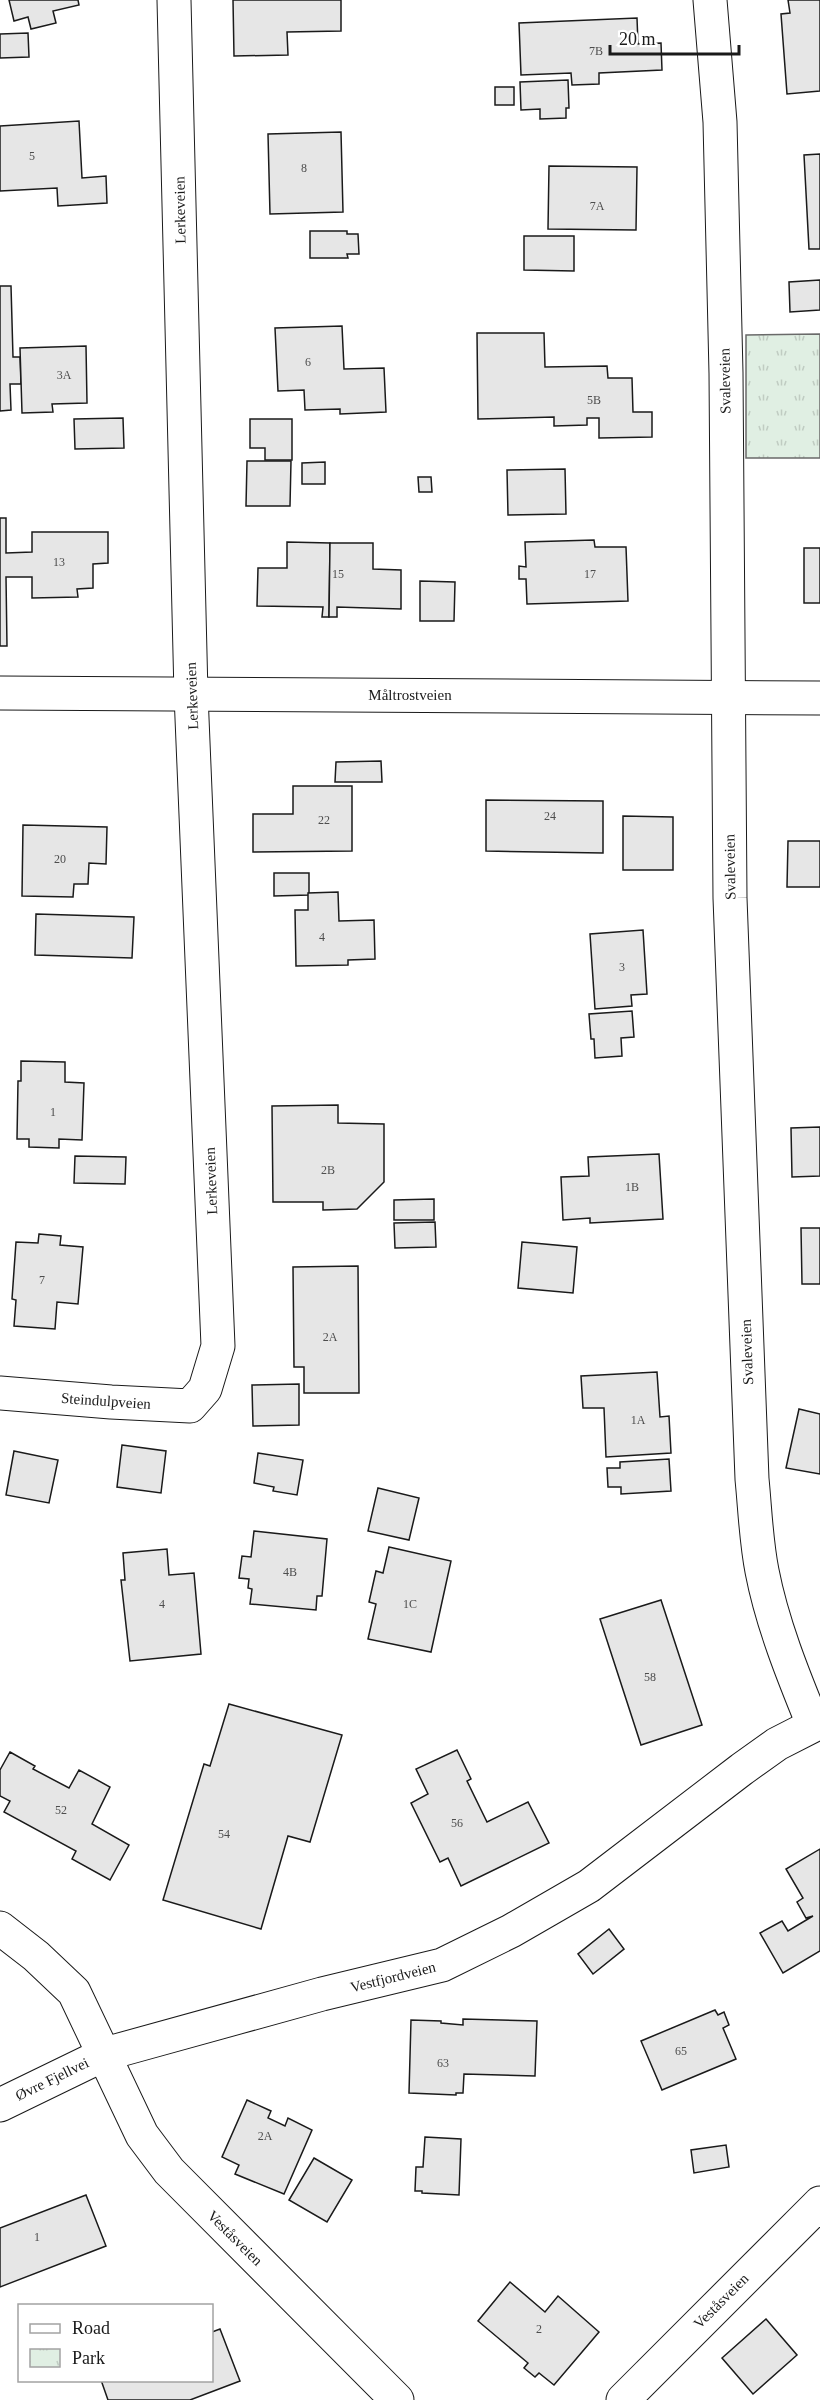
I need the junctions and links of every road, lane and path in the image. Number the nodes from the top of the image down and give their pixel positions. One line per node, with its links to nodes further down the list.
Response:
1 (174, 0): 4 (street, Lerkeveien)
2 (710, 0): 5 (street, Svaleveien)
3 (0, 693): 4 (street, Måltrostveien)
4 (191, 694): 5 (street, Måltrostveien); 7 (street, Lerkeveien)
5 (727, 698): 6 (street, Måltrostveien); 9 (street, Svaleveien)
6 (820, 698)
7 (205, 1389): 8 (street, Steindulpveien)
8 (0, 1393)
9 (817, 1723): 11 (street, Vestfjordveien)
10 (0, 1928): 11 (street)
11 (105, 2054): 12 (street, Øvre Fjellvei); 14 (street, Veståsveien)
12 (0, 2105)
13 (820, 2203): 15 (street, Veståsveien)
14 (397, 2400)
15 (623, 2400)

